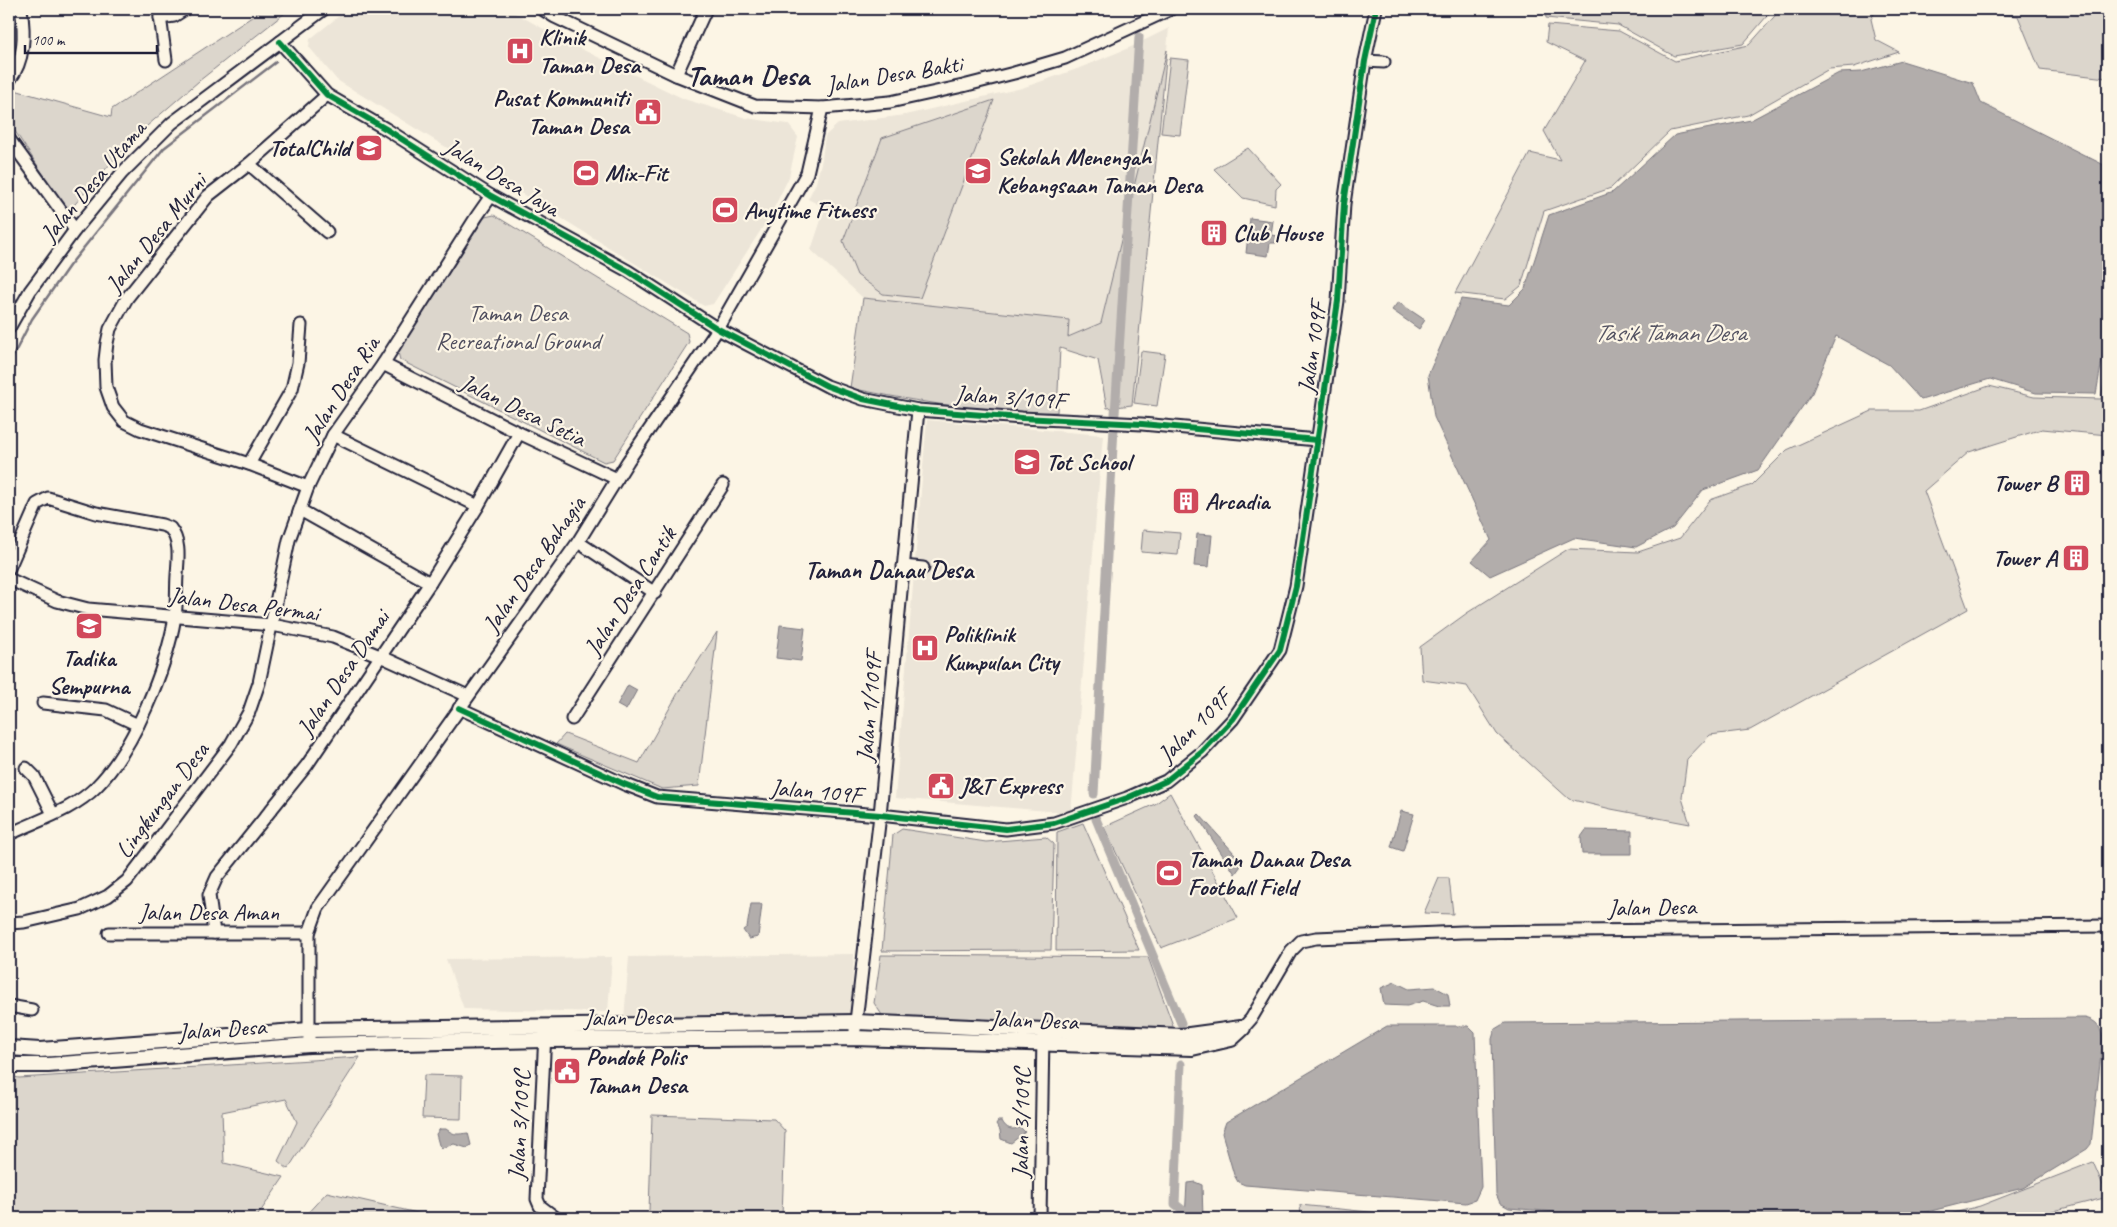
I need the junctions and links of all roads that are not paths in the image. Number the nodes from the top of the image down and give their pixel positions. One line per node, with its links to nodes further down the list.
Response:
1 (21, 9): 15 (street)
2 (185, 9): 9 (street)
3 (324, 9): 10 (street, Jalan Desa Utama)
4 (542, 9): 8 (street, Jalan Desa Bakti)
5 (706, 9): 14 (street)
6 (1171, 9): 17 (street, Jalan Desa Bakti)
7 (1376, 9): 12 (street, Jalan 109F)
8 (556, 13): 14 (street, Jalan Desa Bakti)
9 (160, 14): 11 (street)
10 (280, 42): 16 (street, Jalan Desa Jaya); 21 (street, Jalan Desa Utama)
11 (166, 60)
12 (1365, 61): 13 (street); 30 (street, Jalan 109F)
13 (1384, 62)
14 (676, 75): 17 (street, Jalan Desa Bakti)
15 (9, 81)
16 (326, 95): 19 (street, Jalan Desa Murni); 20 (street, Jalan Desa Jaya)
17 (822, 108): 25 (street, Jalan Desa Bahagia)
18 (9, 138): 21 (street)
19 (249, 164): 22 (street); 31 (street, Jalan Desa Murni)
20 (491, 196): 25 (street, Jalan Desa Jaya); 26 (street, Jalan Desa Ria)
21 (75, 230): 24 (street, Jalan Desa Utama)
22 (328, 232)
23 (301, 325): 31 (street)
24 (9, 328)
25 (718, 329): 27 (street, Jalan 3/109F); 32 (street, Jalan Desa Bahagia)
26 (383, 364): 28 (street, Jalan Desa Setia); 29 (street, Jalan Desa Ria)
27 (918, 410): 30 (street, Jalan 3/109F); 38 (street, Jalan 1/109F)
28 (519, 433): 32 (street, Jalan Desa Setia); 35 (street, Jalan Desa Damai)
29 (333, 435): 34 (street, Jalan Desa Ria); 35 (street)
30 (1317, 440): 54 (street, Jalan 109F)
31 (249, 464): 34 (street, Jalan Desa Murni)
32 (617, 479): 37 (street, Jalan Desa Bahagia)
33 (723, 486): 43 (street, Jalan Desa Cantik)
34 (308, 487): 36 (street, Jalan Desa Ria)
35 (478, 506): 42 (street, Jalan Desa Damai)
36 (300, 510): 42 (street); 45 (street, Jalan Desa Ria)
37 (578, 542): 43 (street); 47 (street, Jalan Desa Bahagia)
38 (903, 566): 40 (street); 54 (street, Jalan 1/109F)
39 (9, 568): 44 (street)
40 (923, 568)
41 (9, 579): 44 (street, Jalan Desa Permai)
42 (430, 583): 46 (street, Jalan Desa Damai)
43 (655, 594): 50 (street, Jalan Desa Cantik)
44 (175, 616): 45 (street, Jalan Desa Permai); 51 (street)
45 (272, 625): 46 (street, Jalan Desa Permai); 56 (street, Lingkungan Desa)
46 (380, 656): 47 (street, Jalan Desa Permai); 59 (street, Jalan Desa Damai)
47 (468, 696): 49 (street, Jalan Desa Bahagia)
48 (43, 703): 51 (street)
49 (459, 708): 54 (street, Jalan 109F); 60 (street, Jalan Desa Bahagia)
50 (572, 719)
51 (138, 725): 53 (street)
52 (26, 768): 53 (street)
53 (53, 814): 55 (street)
54 (880, 815): 63 (street, Jalan 1/109F)
55 (14, 832)
56 (9, 923)
57 (2108, 926): 64 (street, Jalan Desa)
58 (109, 933): 59 (street, Jalan Desa Aman)
59 (214, 933): 60 (street, Jalan Desa Aman)
60 (309, 933): 65 (street, Jalan Desa Bahagia)
61 (9, 1006): 62 (street)
62 (32, 1010)
63 (856, 1022): 66 (main road, Jalan Desa); 67 (main road, Jalan Desa); 68 (street, Jalan 1/109F)
64 (1243, 1028): 67 (main road, Jalan Desa)
65 (309, 1030): 66 (main road, Jalan Desa); 69 (street, Jalan Desa Bahagia); 70 (main road, Jalan Desa)
66 (545, 1033): 68 (main road, Jalan Desa); 69 (main road, Jalan Desa); 72 (street, Jalan 3/109C)
67 (1044, 1036): 68 (main road, Jalan Desa); 73 (street, Jalan 3/109C)
68 (854, 1038)
69 (309, 1045): 71 (main road, Jalan Desa)
70 (9, 1048)
71 (9, 1065)
72 (556, 1218)
73 (1040, 1218)

